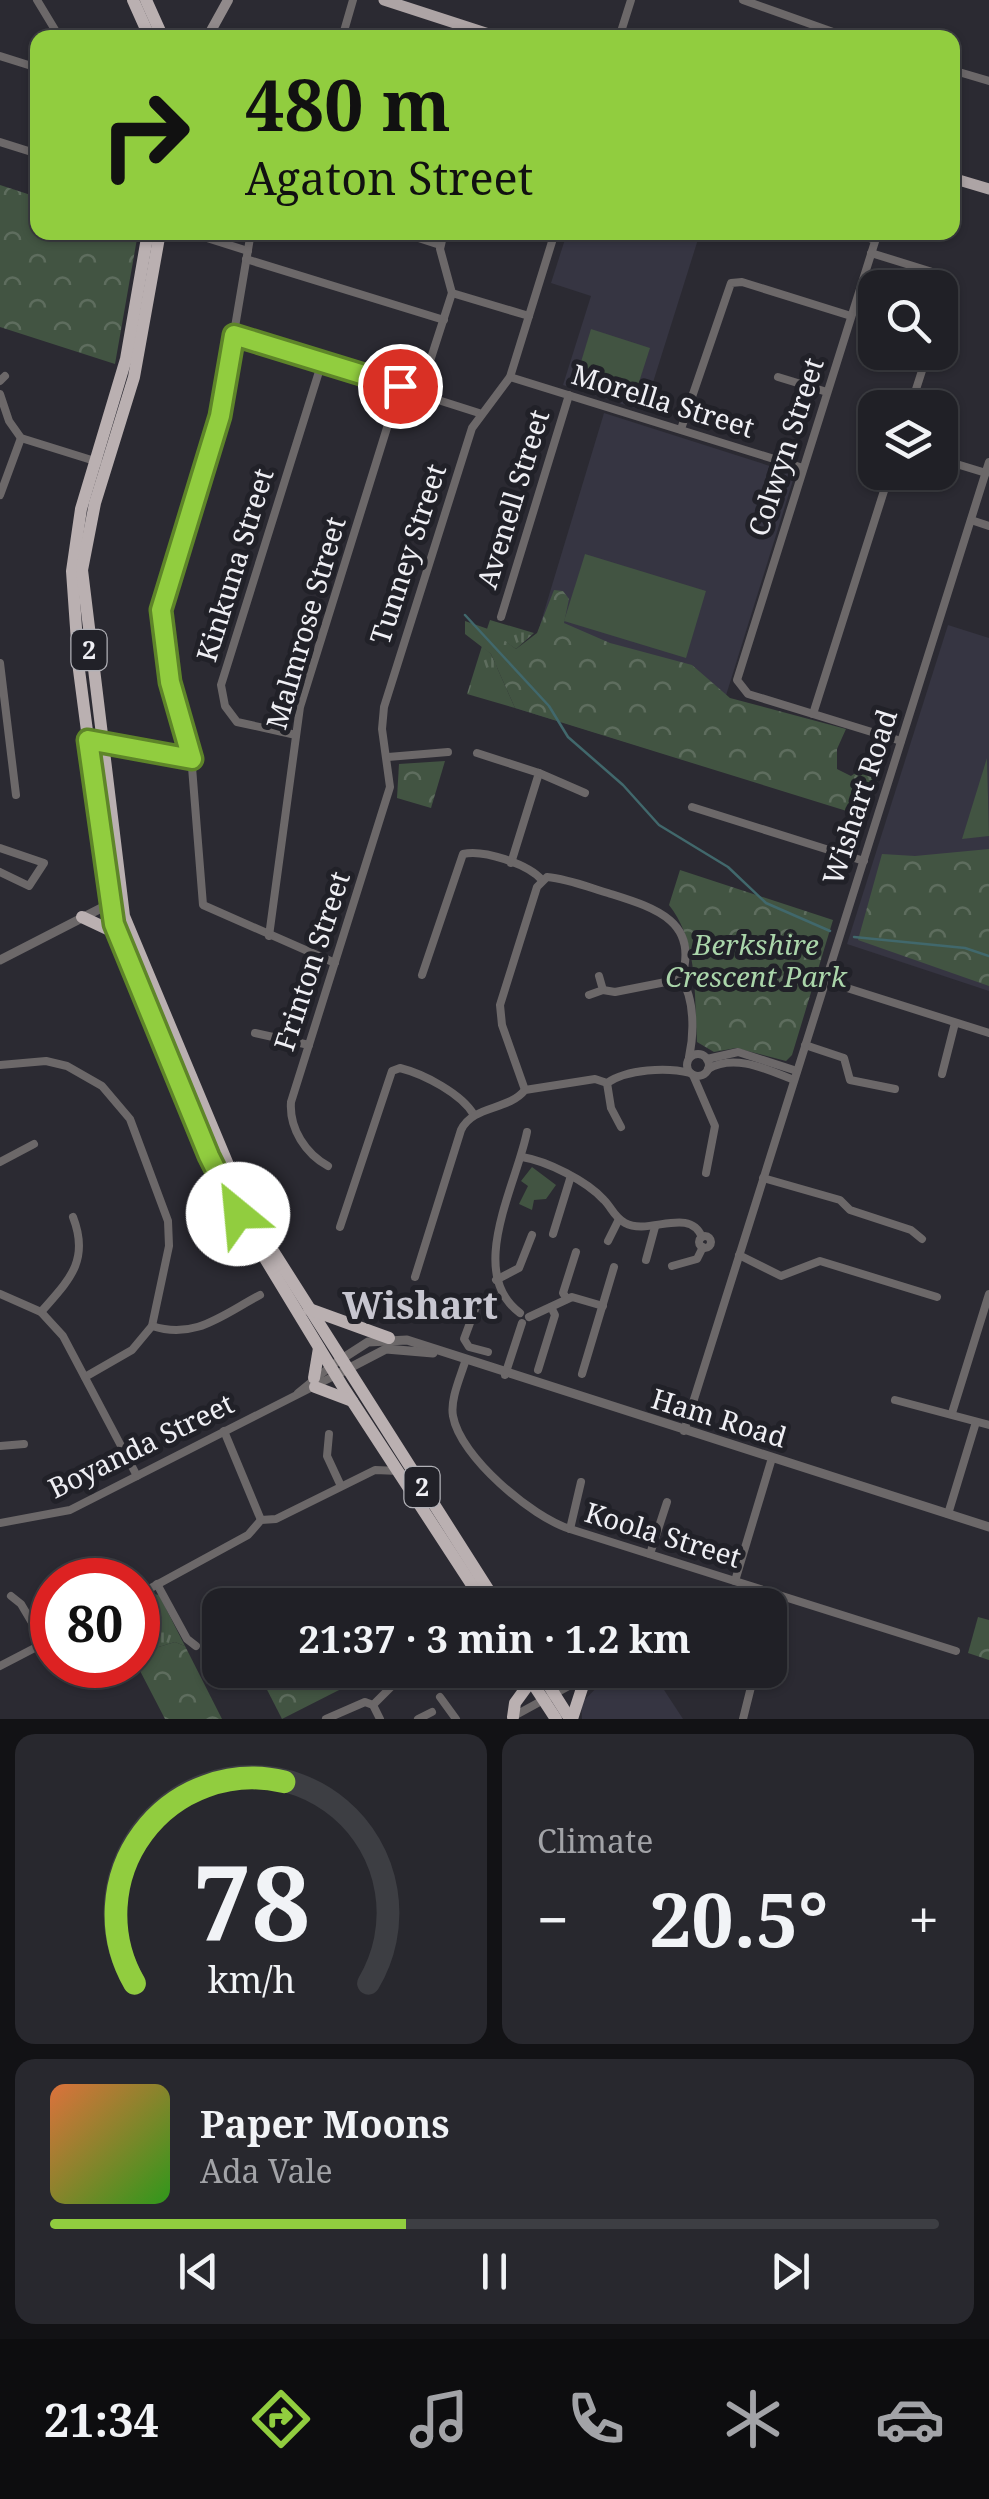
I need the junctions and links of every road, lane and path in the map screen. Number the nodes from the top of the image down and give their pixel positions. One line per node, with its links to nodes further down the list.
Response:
1 (37, 0): 9 (street)
2 (132, 0): 10 (highway)
3 (146, 0): 11 (highway)
4 (228, 0): 12 (main road)
5 (353, 0): 13 (street)
6 (384, 0): 14 (main road)
7 (631, 0): 15 (street)
8 (743, 0): 16 (street)
9 (55, 30)
10 (146, 30)
11 (159, 30)
12 (211, 30)
13 (344, 30)
14 (476, 30)
15 (622, 30)
16 (827, 30)
17 (0, 56): 18 (street)
18 (30, 65)
19 (960, 72): 20 (street)
20 (989, 81)
21 (0, 142): 22 (street)
22 (30, 151)
23 (960, 180): 24 (main road)
24 (989, 189)
25 (147, 240): 54 (highway, 2)
26 (159, 240): 54 (highway, 2)
27 (209, 240): 35 (street)
28 (249, 240): 35 (street)
29 (425, 240): 33 (street)
30 (442, 240): 33 (street)
31 (553, 240): 38 (street)
32 (875, 240): 34 (street, Colwyn Street)
33 (440, 245): 37 (street)
34 (871, 253): 36 (street); 39 (street, Colwyn Street)
35 (247, 255): 40 (street); 41 (street)
36 (926, 270)
37 (452, 293): 38 (street); 40 (street)
38 (529, 316): 44 (street)
39 (851, 316): 47 (street, Colwyn Street); 51 (street)
40 (444, 320): 46 (street)
41 (234, 335): 42 (street); 72 (street)
42 (322, 362): 45 (street); 66 (street, Kinkuna Street)
43 (778, 376): 47 (street)
44 (510, 377): 49 (street, Morella Street); 50 (street, Tunney Street)
45 (400, 386): 46 (street); 66 (street, Malmrose Street)
46 (420, 392): 50 (street)
47 (827, 392): 56 (street, Colwyn Street)
48 (0, 394): 52 (street)
49 (569, 394): 51 (street, Morella Street); 62 (street, Avenell Street)
50 (479, 413): 71 (street, Tunney Street)
51 (681, 430): 56 (street, Morella Street)
52 (20, 438): 54 (street); 59 (street)
53 (989, 462): 57 (street, Wishart Road)
54 (101, 463): 67 (highway, 2)
55 (958, 464): 57 (street)
56 (803, 468): 65 (street, Colwyn Street)
57 (986, 473): 60 (street, Wishart Road)
58 (884, 490): 65 (street)
59 (0, 495)
60 (971, 520): 61 (street); 68 (street, Wishart Road)
61 (989, 526)
62 (501, 617)
63 (0, 663): 64 (street)
64 (2, 690): 75 (street)
65 (813, 714): 68 (street)
66 (296, 734): 85 (street, Malmrose Street)
67 (94, 741): 72 (street); 82 (highway, 2)
68 (901, 741): 78 (street, Wishart Road)
69 (448, 752): 71 (street)
70 (477, 753): 73 (street)
71 (388, 757): 87 (street, Frinton Street)
72 (192, 759): 85 (street)
73 (539, 773): 74 (street); 79 (street)
74 (586, 792)
75 (16, 795)
76 (692, 807): 78 (street)
77 (0, 848): 80 (street)
78 (864, 861): 91 (street, Wishart Road)
79 (510, 863): 81 (street); 88 (street)
80 (0, 872)
81 (542, 880): 90 (street); 110 (street)
82 (114, 902): 83 (street); 84 (highway, 2); 146 (highway, 2)
83 (82, 917): 84 (highway); 86 (street)
84 (116, 933): 151 (highway, 2)
85 (269, 936): 87 (street)
86 (0, 960)
87 (335, 963): 98 (street, Frinton Street)
88 (422, 975)
89 (599, 976): 92 (street)
90 (681, 979): 92 (street); 97 (street)
91 (825, 981): 94 (street); 99 (street, Wishart Road)
92 (603, 990): 93 (street)
93 (589, 995)
94 (955, 1023): 96 (street); 105 (street)
95 (256, 1033): 98 (street)
96 (989, 1033)
97 (692, 1042): 100 (street); 101 (street)
98 (309, 1044): 117 (street, Frinton Street)
99 (805, 1045): 106 (street, Wishart Road); 109 (street)
100 (688, 1059): 101 (street); 103 (street); 104 (street)
101 (705, 1064): 104 (street); 106 (street); 108 (street)
102 (0, 1066): 149 (street)
103 (675, 1069): 104 (street); 107 (street)
104 (692, 1074): 108 (street)
105 (942, 1074)
106 (796, 1075): 120 (street, Wishart Road)
107 (607, 1083): 110 (street); 112 (street)
108 (701, 1088): 118 (street)
109 (895, 1089)
110 (525, 1090): 111 (street)
111 (474, 1115): 123 (street); 134 (street)
112 (621, 1127)
113 (527, 1132): 115 (street)
114 (34, 1144): 116 (street)
115 (522, 1156): 119 (street); 135 (street)
116 (0, 1162)
117 (328, 1166)
118 (706, 1174)
119 (570, 1178): 122 (street); 125 (street)
120 (763, 1178): 127 (street); 130 (street, Wishart Road)
121 (73, 1216): 147 (street)
122 (620, 1220): 124 (street); 128 (street)
123 (340, 1227)
124 (655, 1227): 131 (street); 132 (street)
125 (553, 1234)
126 (532, 1235): 135 (street)
127 (922, 1240)
128 (608, 1241)
129 (576, 1252): 142 (street)
130 (739, 1255): 136 (street); 167 (street, Wishart Road)
131 (646, 1260)
132 (672, 1266)
133 (614, 1267): 143 (street)
134 (415, 1277)
135 (496, 1280): 140 (street)
136 (925, 1293): 141 (street); 144 (street)
137 (0, 1294): 147 (street)
138 (989, 1294): 163 (street)
139 (260, 1295): 149 (street)
140 (501, 1296): 148 (street); 152 (street)
141 (937, 1297)
142 (566, 1299): 143 (street); 145 (street)
143 (603, 1306): 157 (street)
144 (922, 1306)
145 (552, 1307): 148 (street); 156 (street)
146 (309, 1309): 150 (highway); 155 (highway, 2)
147 (41, 1312): 159 (street)
148 (524, 1318): 158 (street)
149 (152, 1326): 159 (street)
150 (389, 1338): 153 (street, Ham Road); 155 (street)
151 (319, 1348): 155 (highway, 2); 160 (highway)
152 (488, 1352)
153 (435, 1353): 154 (street, Ham Road); 155 (street, Ham Road)
154 (464, 1362): 158 (street, Ham Road); 183 (street, Koola Street)
155 (338, 1367): 160 (street, Boyanda Street); 162 (highway, 2); 188 (highway, 2)
156 (538, 1370)
157 (582, 1374)
158 (505, 1375): 167 (street, Ham Road)
159 (85, 1376): 175 (street)
160 (315, 1382): 162 (highway); 166 (street, Boyanda Street)
161 (894, 1400): 163 (street)
162 (352, 1401): 171 (highway, 2)
163 (952, 1413): 164 (street)
164 (976, 1422): 165 (street); 179 (street)
165 (989, 1426)
166 (224, 1431): 175 (street, Boyanda Street); 180 (street)
167 (684, 1431): 172 (street, Ham Road)
168 (329, 1434): 177 (street)
169 (24, 1444): 170 (street)
170 (0, 1446)
171 (382, 1446): 173 (street); 174 (highway, 2)
172 (772, 1458): 179 (street, Ham Road); 185 (street)
173 (375, 1470): 174 (street); 177 (street)
174 (399, 1470): 187 (highway, 2)
175 (136, 1476): 181 (street, Boyanda Street)
176 (582, 1482): 183 (street)
177 (340, 1484): 180 (street)
178 (667, 1502): 184 (street)
179 (948, 1514): 182 (street, Ham Road)
180 (261, 1520): 186 (street)
181 (0, 1523)
182 (989, 1527)
183 (570, 1529): 184 (street, Koola Street)
184 (650, 1554): 185 (street, Koola Street)
185 (735, 1581): 194 (street, Koola Street)
186 (160, 1582)
187 (474, 1588)
188 (487, 1588)
189 (160, 1590): 192 (street)
190 (12, 1596): 191 (street)
191 (30, 1616)
192 (196, 1646)
193 (30, 1650): 195 (street)
194 (956, 1651)
195 (0, 1666)
196 (390, 1688): 204 (street)
197 (524, 1688): 206 (highway)
198 (542, 1688): 203 (highway)
199 (569, 1688): 203 (street)
200 (580, 1688): 212 (highway)
201 (750, 1688): 213 (street)
202 (440, 1698): 210 (street)
203 (550, 1698): 206 (street); 211 (highway); 212 (highway)
204 (372, 1705): 207 (street); 208 (street)
205 (432, 1712): 209 (street)
206 (511, 1718)
207 (326, 1719)
208 (380, 1719)
209 (418, 1719)
210 (456, 1719)
211 (556, 1719)
212 (571, 1719)
213 (742, 1719)

